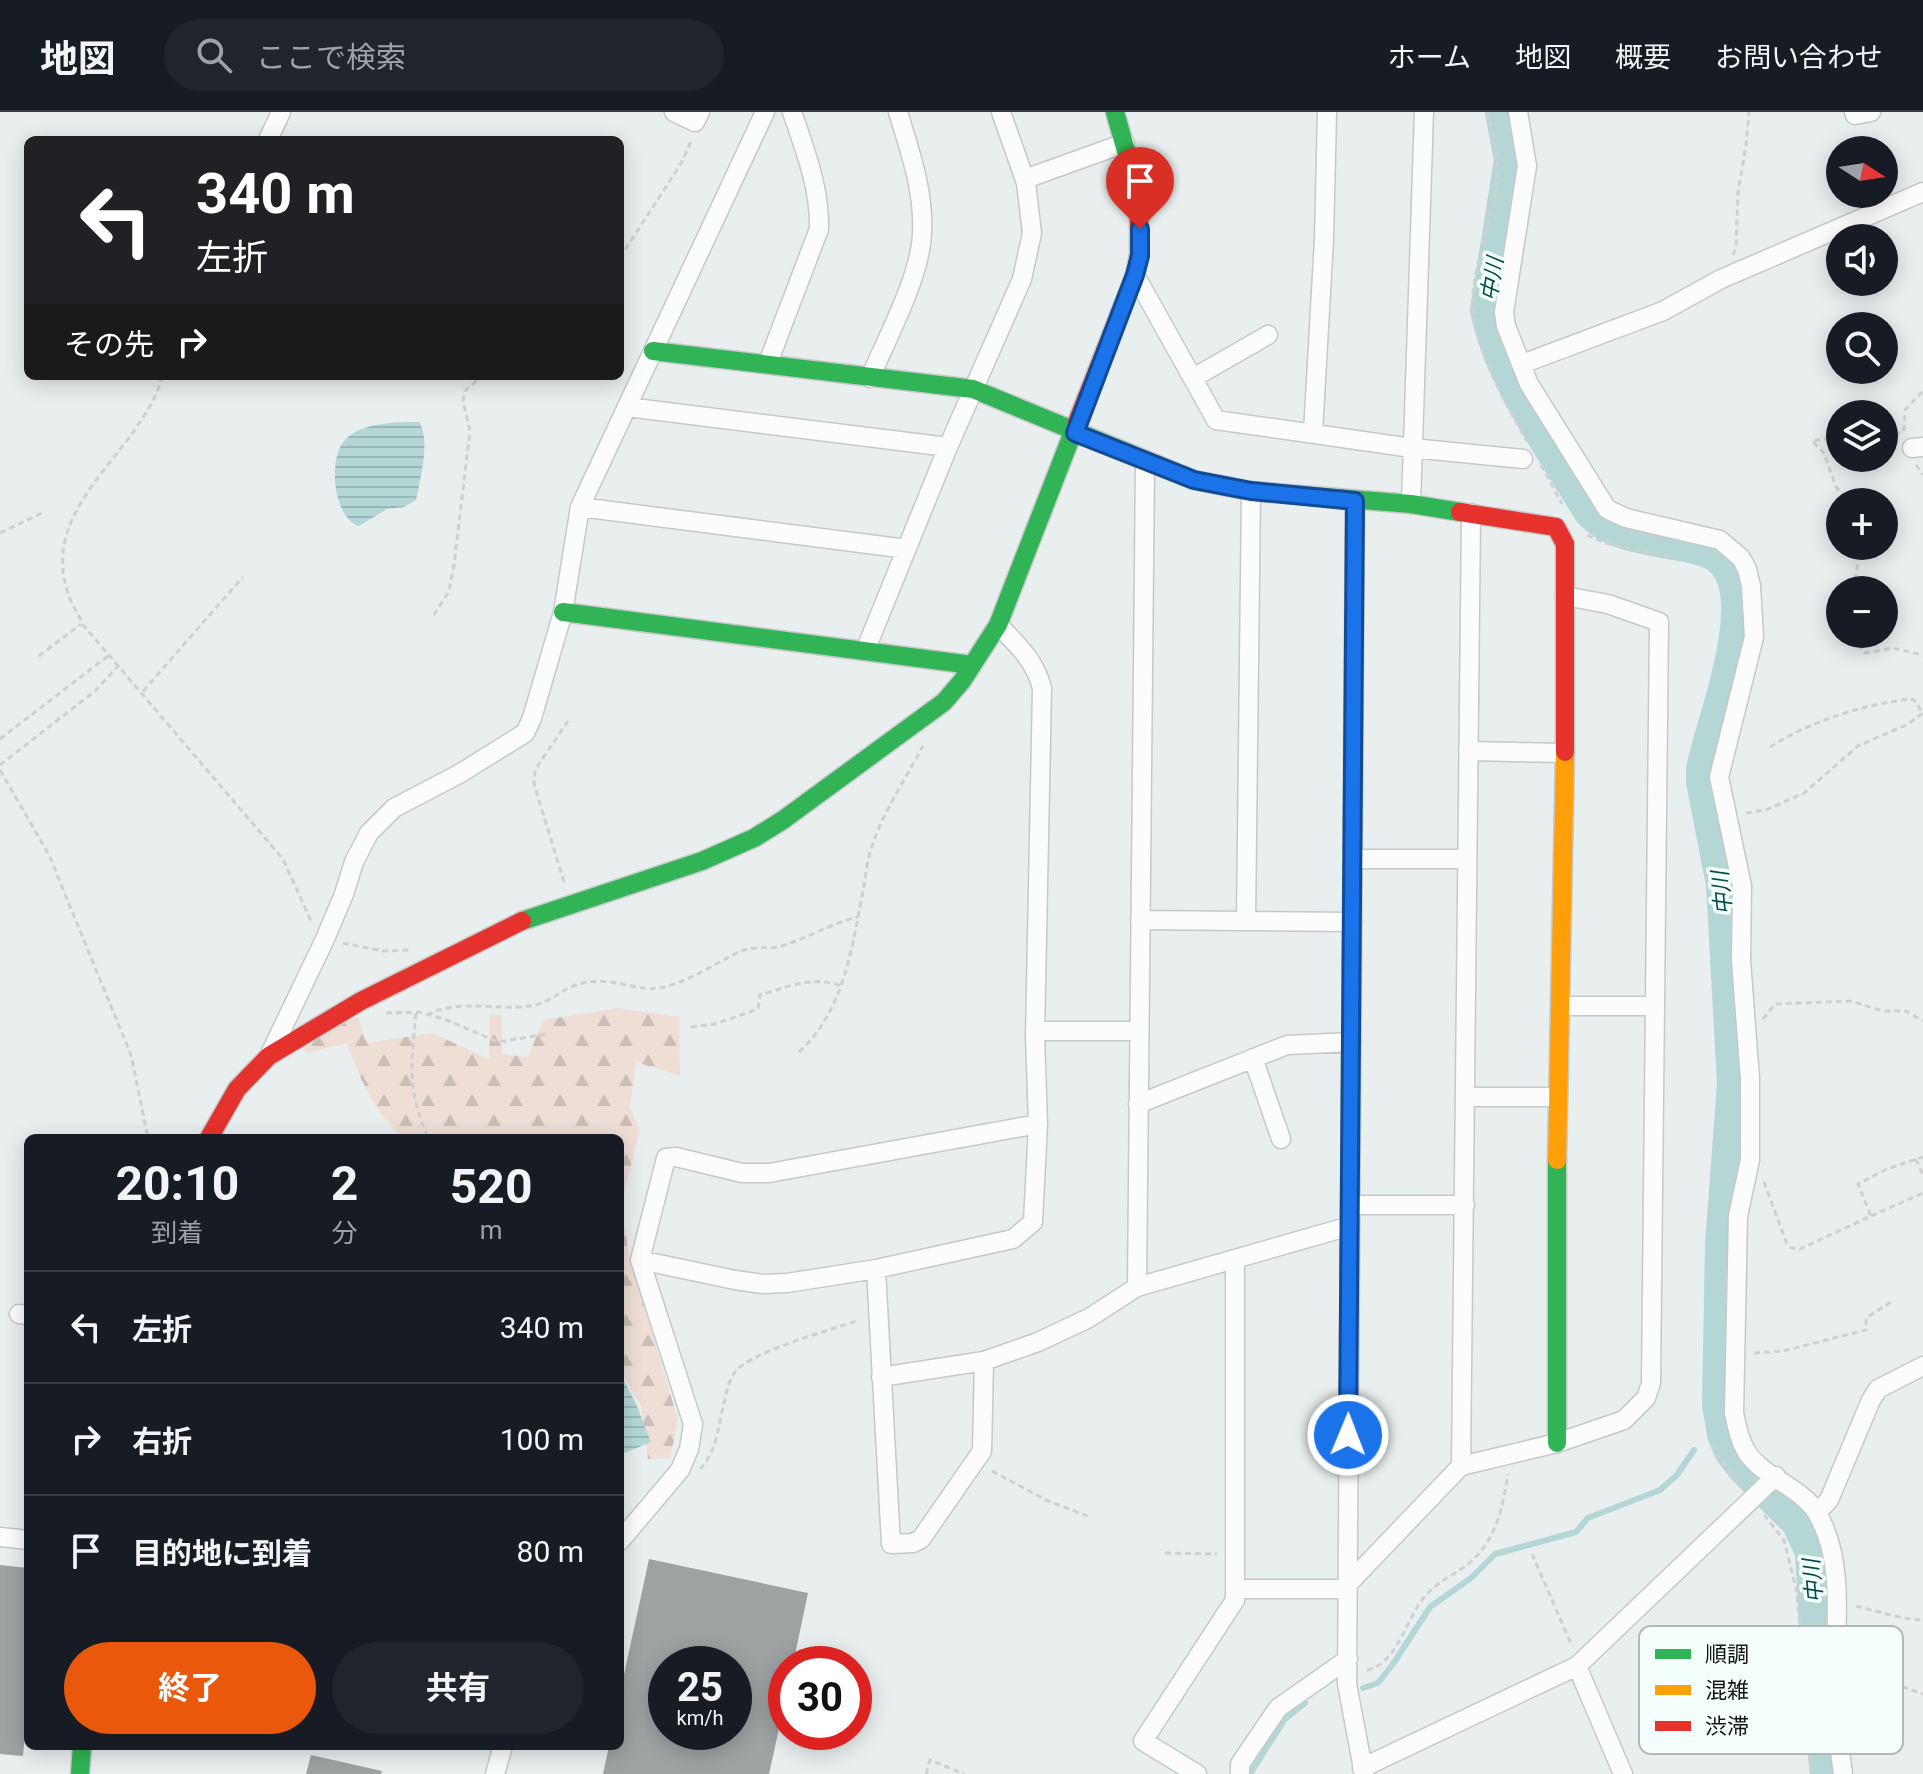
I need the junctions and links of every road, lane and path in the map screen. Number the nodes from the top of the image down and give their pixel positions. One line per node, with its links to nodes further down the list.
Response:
1 (281, 112): 15 (street)
2 (674, 112): 14 (street)
3 (765, 112): 23 (street)
4 (792, 112): 24 (street)
5 (898, 112): 26 (street)
6 (1001, 112): 17 (street)
7 (1115, 112): 16 (street)
8 (1327, 112): 33 (street)
9 (1424, 112): 36 (street)
10 (1518, 112): 25 (street)
11 (1749, 112): 21 (path)
12 (1854, 112): 13 (street)
13 (1871, 112)
14 (698, 117): 19 (path)
15 (270, 136)
16 (1125, 143): 17 (street); 20 (street)
17 (1025, 179): 30 (street)
18 (1923, 192): 21 (street)
19 (624, 252)
20 (1135, 275): 27 (street); 32 (street)
21 (1721, 279): 25 (street)
22 (1268, 335): 27 (street)
23 (653, 351): 24 (street); 31 (street)
24 (768, 363): 26 (street)
25 (1522, 364): 73 (street)
26 (870, 378): 30 (street)
27 (1193, 378): 33 (street)
28 (160, 380): 54 (path)
29 (477, 380): 53 (path)
30 (973, 389): 32 (street); 35 (street)
31 (627, 407): 35 (street); 43 (street)
32 (1075, 433): 39 (street); 55 (street)
33 (1313, 433): 36 (street)
34 (1826, 439): 38 (path)
35 (948, 447): 48 (street)
36 (1412, 448): 37 (street); 42 (street)
37 (1523, 459)
38 (1826, 459)
39 (1145, 462): 40 (street); 78 (street)
40 (1251, 491): 41 (street); 79 (street)
41 (1355, 501): 42 (street); 74 (street)
42 (1411, 504): 45 (street)
43 (580, 507): 48 (street); 52 (street)
44 (44, 512): 47 (path)
45 (1471, 513): 51 (street); 70 (street)
46 (1584, 532): 49 (path)
47 (0, 533)
48 (907, 549): 59 (street)
49 (1668, 556)
50 (243, 577): 65 (path)
51 (1565, 596): 71 (street); 86 (street)
52 (563, 612): 59 (street); 81 (street)
53 (434, 615)
54 (82, 624): 60 (path); 62 (path)
55 (998, 625): 64 (street); 92 (street)
56 (1861, 648): 58 (path)
57 (1893, 648): 61 (path)
58 (1893, 648)
59 (865, 651): 64 (street)
60 (109, 655): 63 (path); 68 (path)
61 (1923, 655)
62 (39, 656)
63 (119, 665): 65 (path); 72 (path)
64 (972, 665): 66 (street)
65 (142, 692): 81 (path)
66 (926, 715): 76 (street); 77 (path)
67 (568, 721): 76 (path)
68 (0, 739)
69 (1769, 748): 73 (path)
70 (1468, 751): 71 (street); 75 (street)
71 (1565, 753): 85 (street)
72 (0, 767): 103 (path)
73 (1727, 816): 122 (street)
74 (1353, 859): 75 (street); 80 (street)
75 (1467, 859): 99 (street)
76 (571, 904): 84 (street)
77 (858, 917): 83 (path); 88 (path)
78 (1140, 920): 79 (street); 93 (street)
79 (1246, 921): 80 (street)
80 (1353, 922): 95 (street)
81 (325, 939): 82 (path); 97 (street)
82 (410, 950)
83 (841, 986): 91 (path); 96 (path)
84 (364, 999): 87 (path); 97 (street)
85 (1561, 1006): 86 (street); 100 (street)
86 (1654, 1006): 126 (street)
87 (416, 1013): 88 (path); 105 (path)
88 (427, 1015): 94 (path)
89 (1763, 1019): 90 (path)
90 (1923, 1021)
91 (691, 1027)
92 (1035, 1031): 93 (street); 102 (street)
93 (1139, 1031): 101 (street)
94 (547, 1034)
95 (1352, 1042): 98 (street); 112 (street)
96 (799, 1052)
97 (269, 1056): 104 (street)
98 (1253, 1058): 101 (street); 106 (street)
99 (1466, 1097): 100 (street); 113 (street)
100 (1557, 1097): 126 (street)
101 (1138, 1104): 119 (street)
102 (1038, 1124): 116 (street); 118 (street)
103 (147, 1134)
104 (211, 1134)
105 (426, 1134)
106 (1281, 1139)
107 (1923, 1157): 108 (path)
108 (1916, 1159): 109 (path); 114 (path)
109 (1923, 1175)
110 (1759, 1177): 114 (path)
111 (1923, 1193): 114 (path)
112 (1350, 1205): 113 (street); 115 (street)
113 (1465, 1205): 130 (street)
114 (1871, 1216)
115 (1350, 1226): 117 (street); 142 (street)
116 (640, 1260): 118 (street); 131 (street)
117 (1235, 1260): 119 (street); 140 (street)
118 (876, 1269): 121 (street)
119 (1137, 1287): 123 (street)
120 (1894, 1300): 122 (path)
121 (878, 1314): 125 (street); 131 (path)
122 (1734, 1355): 132 (street)
123 (984, 1361): 125 (street); 129 (street)
124 (1923, 1366): 134 (street)
125 (881, 1377): 129 (street)
126 (1557, 1443): 128 (street)
127 (1711, 1445): 133 (path)
128 (1508, 1455): 130 (street); 149 (path)
129 (974, 1462): 135 (path)
130 (1461, 1466): 142 (street)
131 (680, 1470): 136 (street)
132 (1776, 1476): 133 (street); 134 (street)
133 (1754, 1497): 146 (path); 148 (street)
134 (1817, 1513): 144 (street)
135 (1090, 1517)
136 (624, 1536)
137 (0, 1537): 138 (street)
138 (24, 1540)
139 (1165, 1553): 140 (path)
140 (1234, 1554): 143 (street)
141 (1532, 1554): 148 (path)
142 (1347, 1587): 143 (street); 149 (street)
143 (1235, 1589): 161 (street)
144 (1835, 1606): 145 (path); 147 (street)
145 (1923, 1620)
146 (1800, 1626)
147 (1835, 1626)
148 (1580, 1663): 156 (street); 163 (street)
149 (1348, 1664): 156 (street); 162 (street)
150 (1903, 1687): 151 (path)
151 (1923, 1694)
152 (82, 1750): 157 (street)
153 (502, 1750): 158 (street)
154 (1809, 1754): 164 (path)
155 (1840, 1754): 165 (street)
156 (1363, 1771)
157 (80, 1774)
158 (495, 1774)
159 (926, 1774): 160 (path)
160 (964, 1774)
161 (1197, 1774)
162 (1240, 1774)
163 (1623, 1774)
164 (1811, 1774)
165 (1843, 1774)

